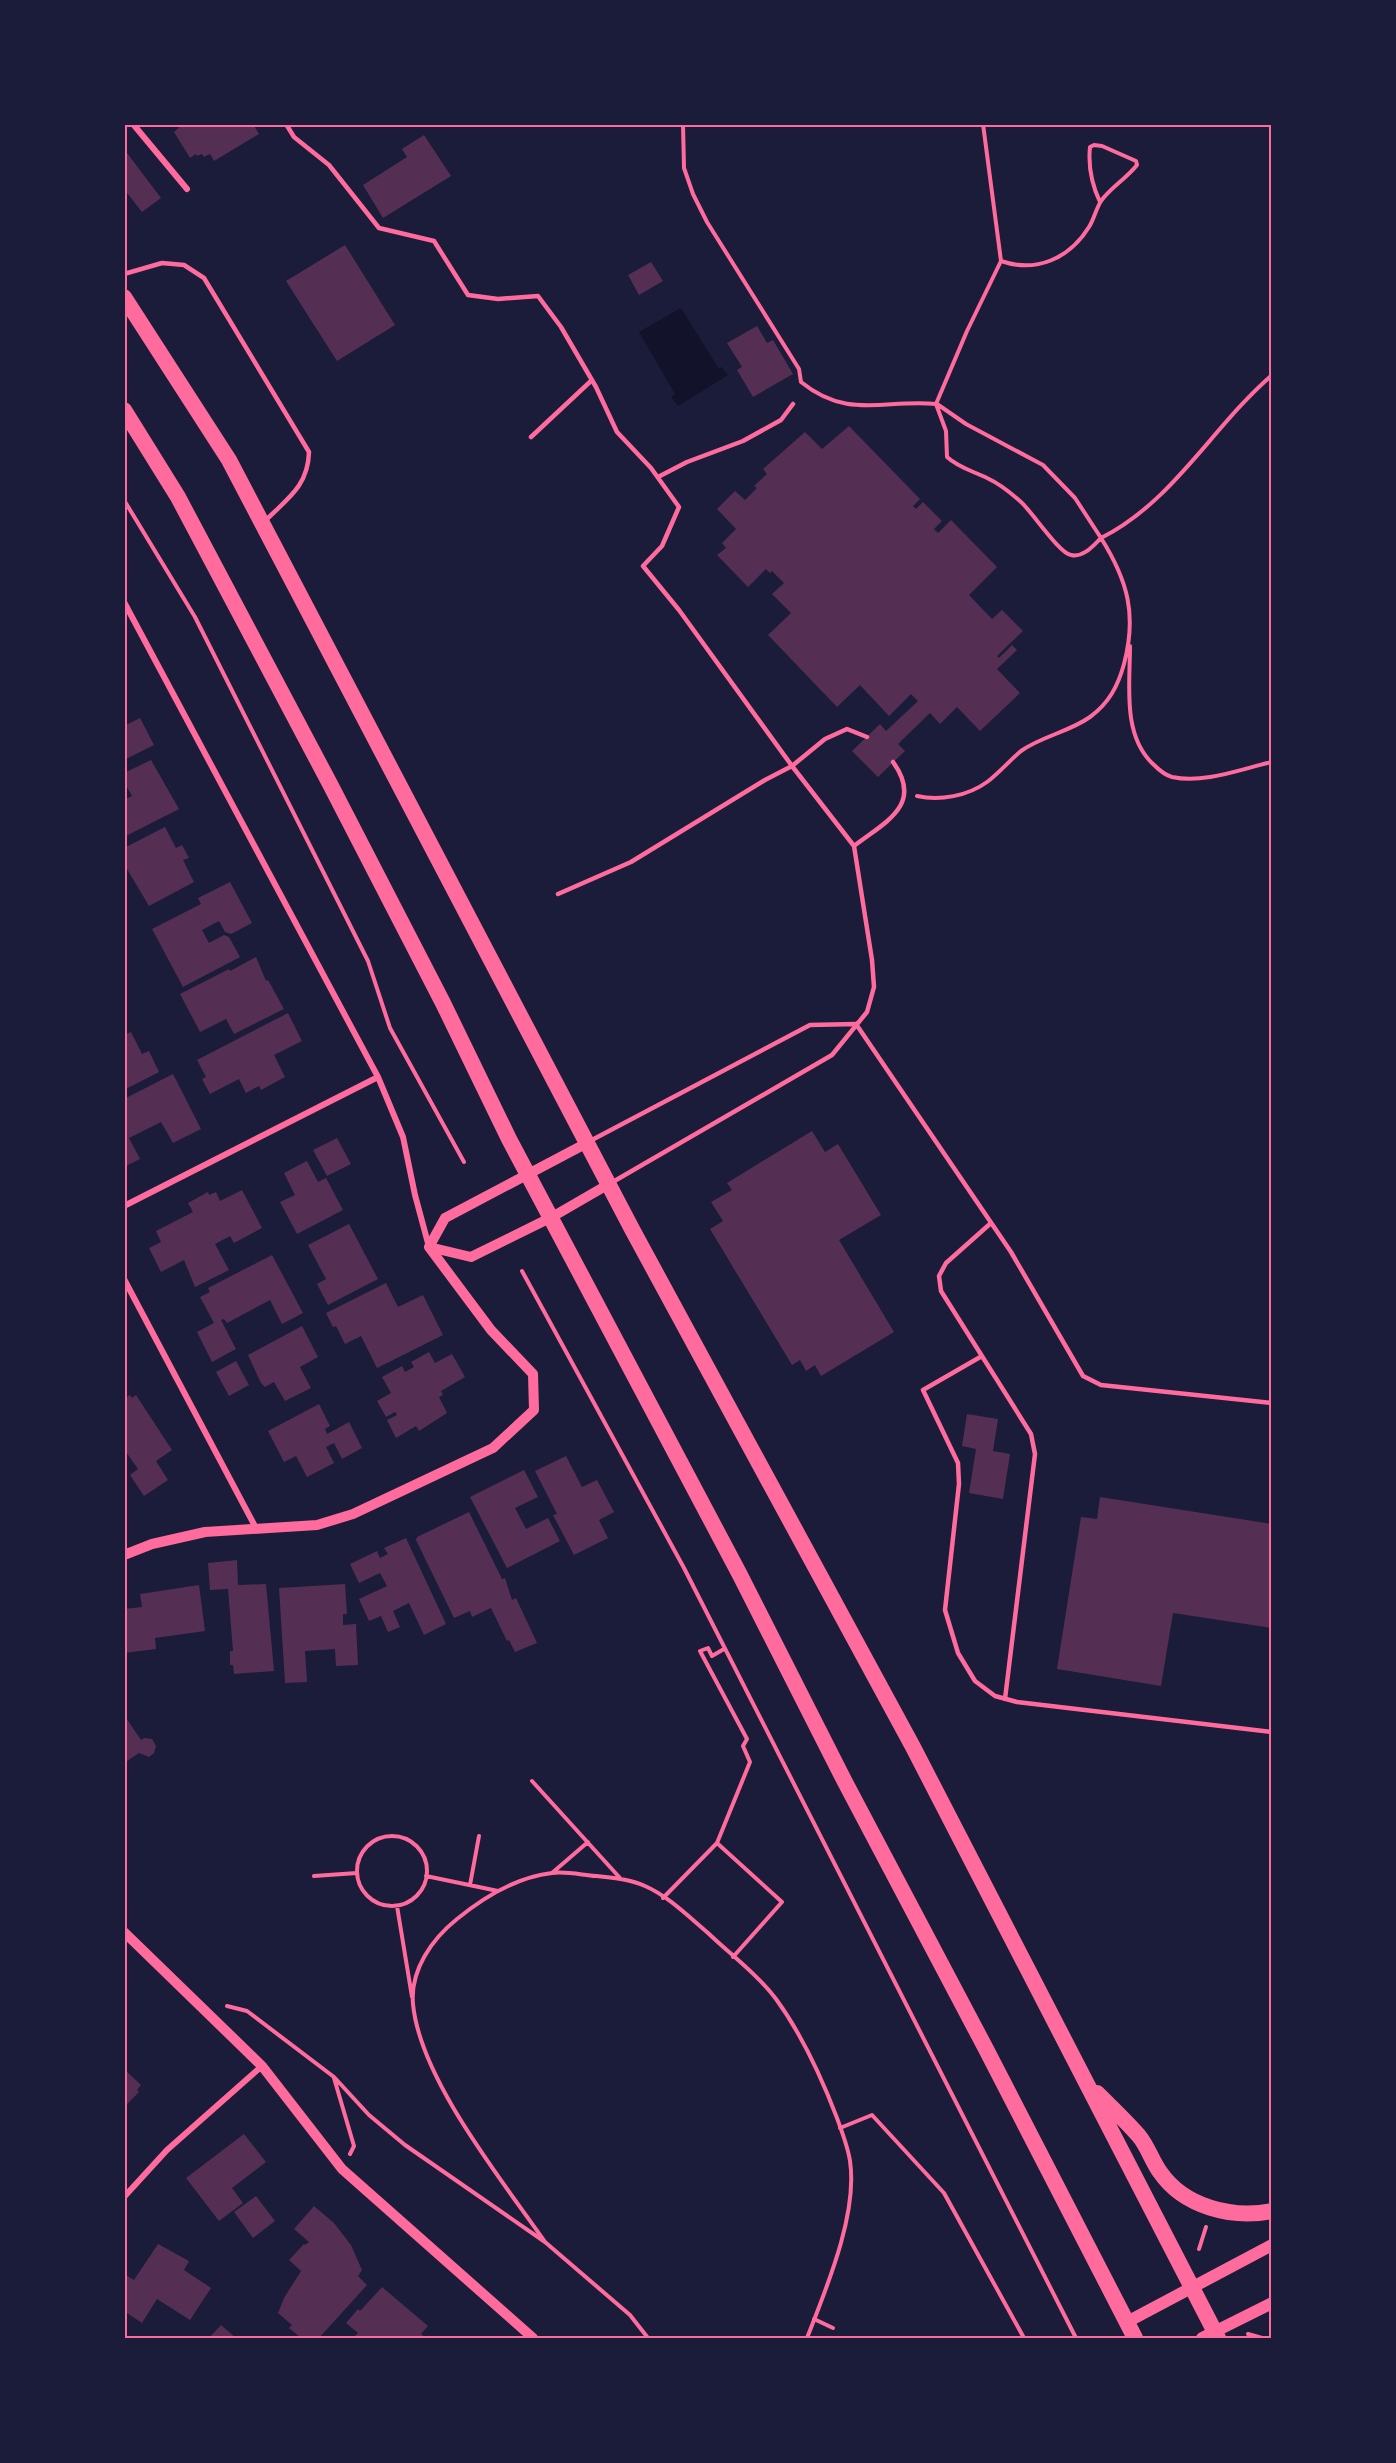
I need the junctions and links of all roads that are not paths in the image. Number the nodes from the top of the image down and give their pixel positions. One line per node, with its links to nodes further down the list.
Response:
1 (133, 124): 3 (street)
2 (286, 124): 6 (lane)
3 (186, 189)
4 (124, 274): 11 (lane)
5 (124, 297): 11 (highway)
6 (592, 380): 9 (lane); 10 (lane)
7 (793, 404): 10 (lane)
8 (124, 410): 21 (highway)
9 (531, 437)
10 (658, 477): 15 (lane)
11 (263, 523): 20 (highway)
12 (124, 602): 19 (street)
13 (867, 736): 15 (lane)
14 (893, 762): 16 (lane)
15 (792, 766): 16 (lane); 17 (lane)
16 (854, 846): 18 (lane)
17 (558, 894)
18 (856, 1024): 20 (lane); 22 (lane); 25 (lane)
19 (378, 1077): 23 (street); 26 (street)
20 (587, 1143): 21 (street); 22 (highway)
21 (528, 1175): 24 (highway); 26 (street)
22 (609, 1184): 24 (street); 36 (highway)
23 (124, 1206)
24 (552, 1217): 26 (street); 42 (highway)
25 (991, 1223): 28 (lane); 29 (lane)
26 (429, 1247): 30 (street)
27 (124, 1279): 30 (street)
28 (982, 1356): 32 (lane); 32 (lane)
29 (1272, 1403)
30 (257, 1530): 31 (street)
31 (124, 1555)
32 (1005, 1699): 33 (lane)
33 (1272, 1732)
34 (124, 1932): 35 (street)
35 (262, 2066): 37 (street); 44 (street)
36 (1084, 2078): 38 (highway); 40 (highway)
37 (124, 2197)
38 (1272, 2211)
39 (1272, 2244): 40 (main road)
40 (1191, 2287): 42 (main road); 43 (highway)
41 (1272, 2303): 43 (main road)
42 (1127, 2322): 45 (highway)
43 (1212, 2336)
44 (533, 2338)
45 (1135, 2338)

